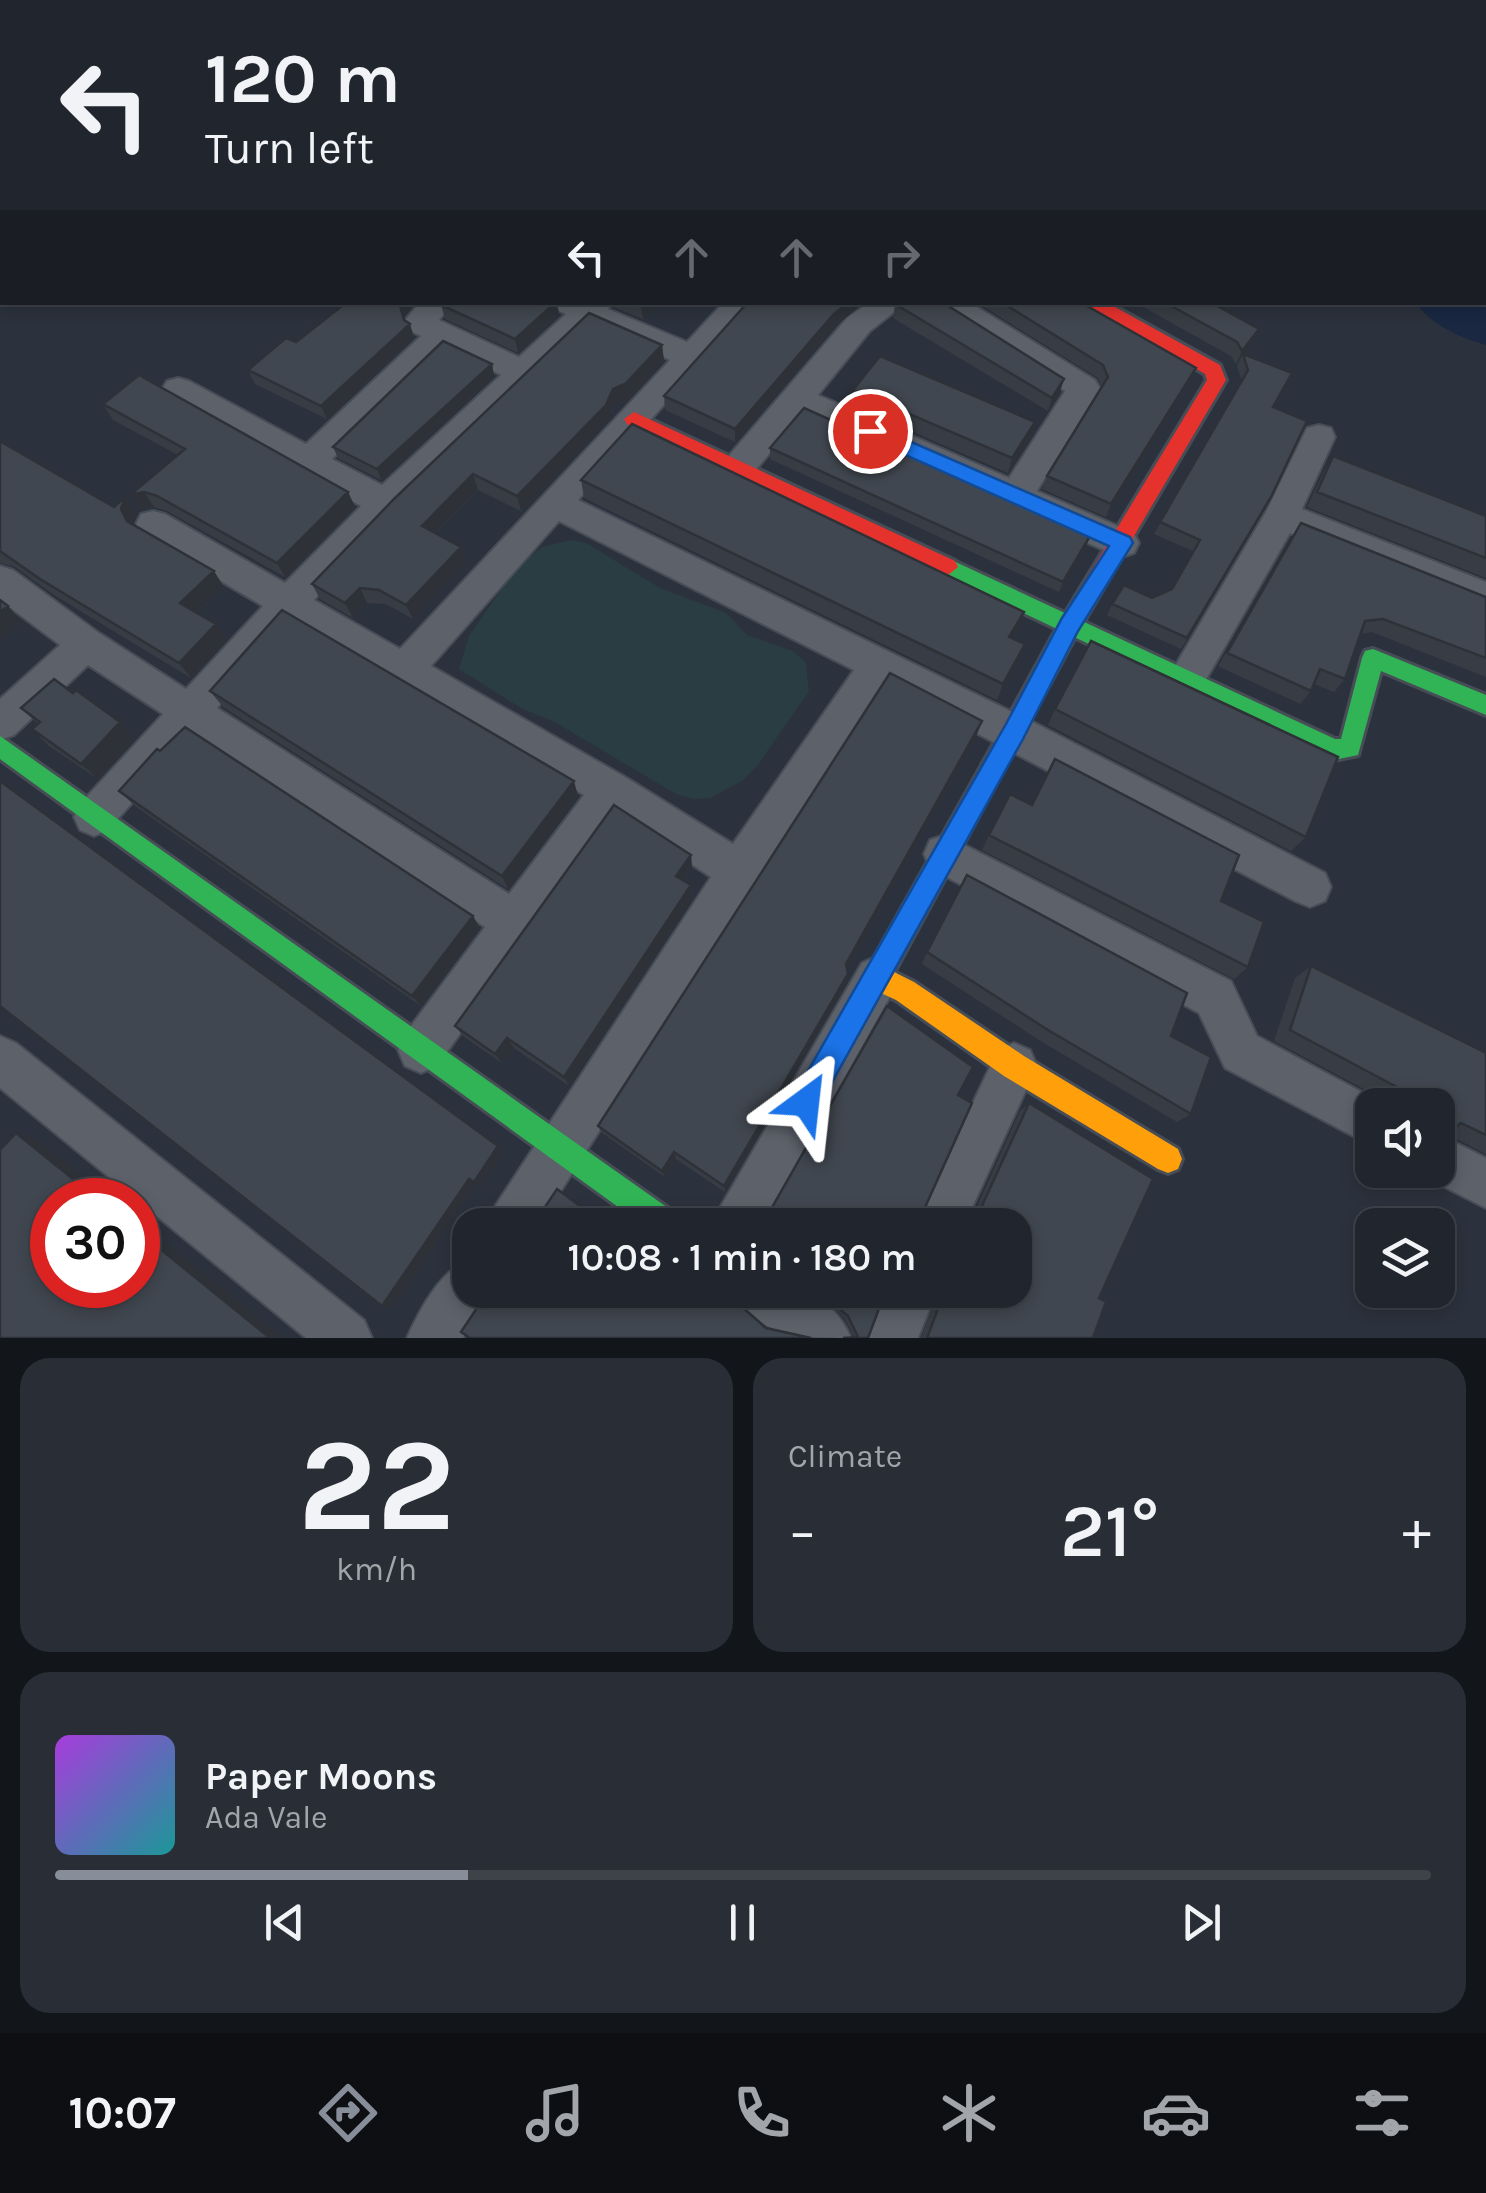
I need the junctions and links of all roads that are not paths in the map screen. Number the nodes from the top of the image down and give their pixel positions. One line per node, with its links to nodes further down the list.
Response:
1 (739, 305): 7 (street)
2 (888, 305): 10 (street)
3 (951, 305): 15 (street)
4 (1096, 305): 20 (street)
5 (584, 306): 7 (street); 8 (street)
6 (441, 318): 8 (street); 13 (street)
7 (690, 356): 11 (street)
8 (521, 371): 16 (street)
9 (178, 389): 13 (street)
10 (798, 399): 14 (street); 15 (street)
11 (634, 419): 14 (street); 17 (street)
12 (1319, 437): 18 (street)
13 (307, 462): 16 (street)
14 (738, 468): 24 (street)
15 (1016, 496): 20 (street)
16 (384, 503): 23 (street)
17 (556, 504): 26 (street); 27 (street)
18 (1282, 515): 22 (street); 28 (street)
19 (153, 524): 23 (street)
20 (1122, 543): 24 (street)
21 (0, 580): 25 (street)
22 (1486, 598)
23 (288, 603): 27 (street); 30 (street)
24 (1070, 625): 28 (street); 32 (street)
25 (86, 644): 30 (street); 31 (street)
26 (878, 665): 32 (street); 37 (street)
27 (403, 672): 34 (street)
28 (1188, 679): 29 (street)
29 (1486, 705)
30 (189, 712): 35 (street); 39 (street)
31 (0, 723)
32 (1014, 732): 36 (street); 38 (street)
33 (0, 746): 35 (street)
34 (611, 790): 37 (street); 39 (street)
35 (94, 818): 41 (street)
36 (944, 854): 40 (street); 44 (street)
37 (738, 871): 45 (street)
38 (1310, 887)
39 (515, 922): 41 (street)
40 (877, 978): 42 (street); 51 (street)
41 (421, 1050): 45 (street)
42 (1014, 1066): 46 (street); 52 (street)
43 (5, 1074): 56 (street)
44 (1355, 1114)
45 (562, 1151): 49 (street); 50 (street)
46 (1168, 1159)
47 (1455, 1167): 48 (street)
48 (1486, 1184)
49 (523, 1208)
50 (644, 1208)
51 (744, 1208)
52 (947, 1208)
53 (454, 1308): 57 (street)
54 (784, 1308): 58 (street)
55 (904, 1308): 59 (street)
56 (346, 1338)
57 (433, 1338)
58 (825, 1338)
59 (892, 1338)

